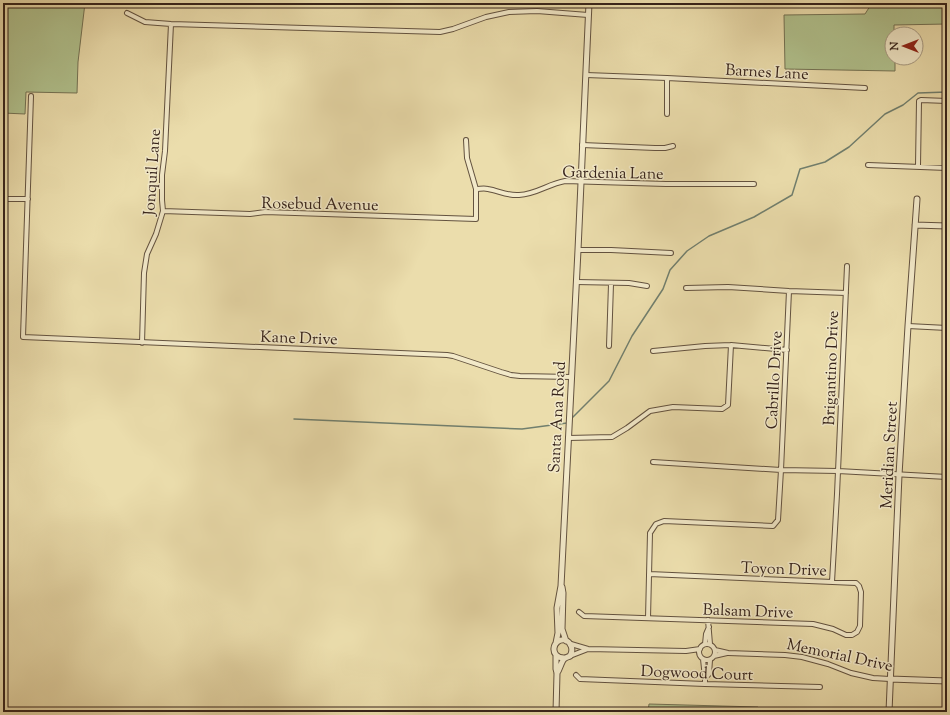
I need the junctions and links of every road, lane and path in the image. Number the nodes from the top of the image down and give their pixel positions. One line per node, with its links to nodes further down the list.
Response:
1 (589, 3): 3 (street, Santa Ana Road)
2 (127, 13): 4 (street)
3 (588, 15): 4 (street); 5 (street, Santa Ana Road)
4 (171, 24): 23 (street, Jonquil Lane)
5 (586, 76): 6 (street, Barnes Lane); 12 (street, Santa Ana Road)
6 (667, 78): 7 (street, Barnes Lane); 10 (street)
7 (865, 88)
8 (31, 96): 21 (street)
9 (947, 101): 15 (street)
10 (667, 114)
11 (466, 140): 19 (street)
12 (582, 145): 13 (street); 17 (street, Santa Ana Road)
13 (673, 146)
14 (868, 165): 15 (street)
15 (918, 166): 16 (street)
16 (947, 168)
17 (581, 181): 18 (street, Gardenia Lane); 19 (street, Gardenia Lane); 26 (street, Santa Ana Road)
18 (754, 184)
19 (476, 189): 23 (street, Rosebud Avenue)
20 (3, 199): 21 (street)
21 (28, 199): 37 (street, Kane Drive)
22 (917, 199): 24 (street, Meridian Street)
23 (163, 210): 37 (street, Jonquil Lane)
24 (915, 225): 25 (street); 35 (street, Meridian Street)
25 (947, 226)
26 (578, 250): 27 (street); 29 (street, Santa Ana Road)
27 (671, 253)
28 (847, 266): 34 (street, Brigantino Drive)
29 (576, 282): 30 (street); 42 (street, Santa Ana Road)
30 (611, 284): 31 (street); 38 (street)
31 (647, 286)
32 (686, 288): 33 (street)
33 (789, 291): 34 (street); 41 (street, Cabrillo Drive)
34 (846, 293): 46 (street, Brigantino Drive)
35 (908, 326): 36 (street); 47 (street, Meridian Street)
36 (947, 328)
37 (142, 343): 42 (street, Kane Drive)
38 (609, 346)
39 (731, 346): 40 (street); 41 (street); 43 (street)
40 (653, 350)
41 (787, 350): 45 (street, Cabrillo Drive)
42 (571, 377): 43 (street, Santa Ana Road)
43 (568, 438): 51 (street, Santa Ana Road)
44 (653, 462): 45 (street)
45 (781, 470): 46 (street); 49 (street, Cabrillo Drive)
46 (838, 471): 47 (street); 50 (street, Brigantino Drive)
47 (899, 475): 48 (street); 75 (street, Meridian Street)
48 (947, 477)
49 (649, 574): 50 (street, Toyon Drive); 53 (street)
50 (832, 582): 56 (street, Toyon Drive)
51 (561, 586): 57 (street, Santa Ana Road); 58 (street, Santa Ana Road)
52 (579, 612): 53 (street, Balsam Drive)
53 (648, 618): 54 (street, Balsam Drive)
54 (708, 620): 55 (street); 56 (street, Balsam Drive)
55 (709, 627): 59 (street); 60 (street)
56 (846, 635)
57 (556, 643): 58 (street); 67 (street, Santa Ana Road)
58 (568, 643): 61 (street); 69 (street, Santa Ana Road)
59 (705, 644): 60 (street); 62 (street)
60 (710, 644): 63 (street)
61 (588, 649): 64 (street); 69 (street)
62 (700, 649): 64 (street); 66 (street)
63 (715, 650): 65 (street); 68 (street)
64 (686, 651): 66 (street)
65 (728, 653): 68 (street); 75 (street, Memorial Drive)
66 (700, 654): 70 (street)
67 (556, 656): 69 (street); 72 (street, Santa Ana Road)
68 (714, 656): 71 (street)
69 (567, 657): 72 (street, Santa Ana Road)
70 (703, 659): 71 (street); 74 (street)
71 (710, 660): 74 (street)
72 (557, 673): 79 (street, Santa Ana Road)
73 (576, 675): 77 (street, Dogwood Court)
74 (705, 678): 77 (street)
75 (890, 679): 76 (street, Memorial Drive); 80 (street, Meridian Street)
76 (947, 680): 81 (street)
77 (705, 684): 78 (street, Dogwood Court)
78 (820, 687)
79 (556, 712)
80 (889, 712)
81 (945, 712)

